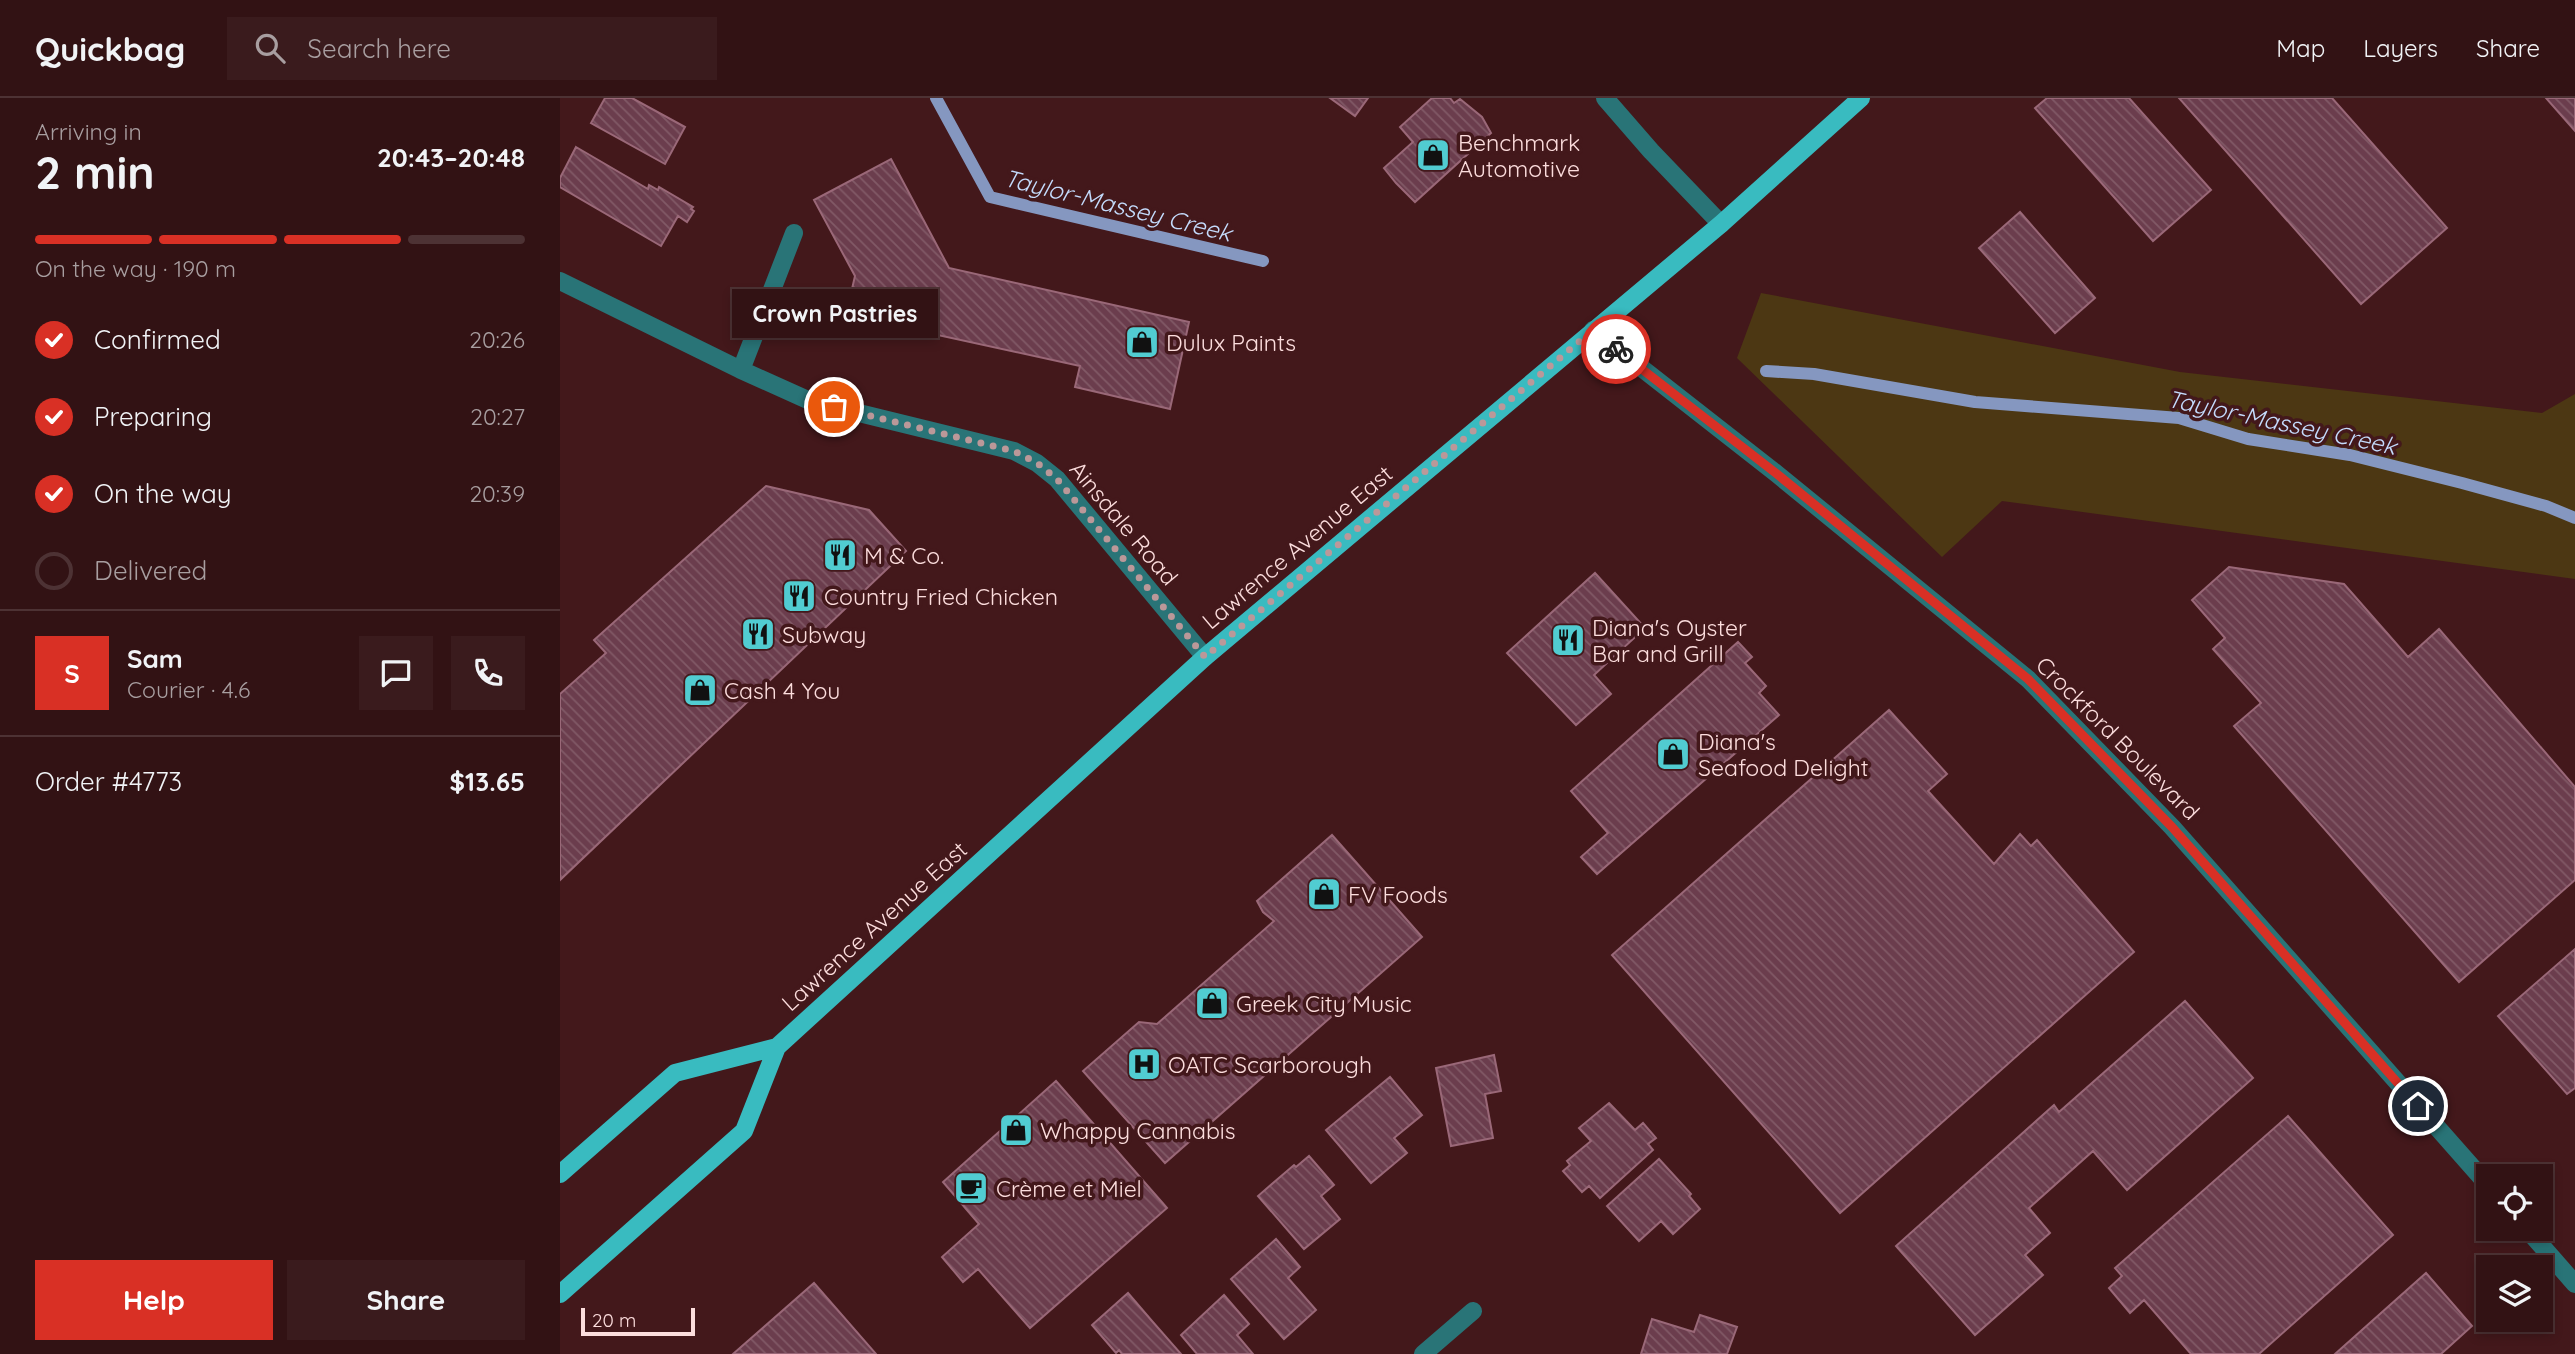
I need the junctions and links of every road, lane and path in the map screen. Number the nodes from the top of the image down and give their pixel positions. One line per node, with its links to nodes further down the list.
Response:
1 (1605, 98): 3 (street)
2 (1861, 98): 3 (main road, Lawrence Avenue East)
3 (1721, 224): 6 (main road, Lawrence Avenue East)
4 (794, 233): 7 (street)
5 (560, 281): 7 (street, Ainsdale Road)
6 (1593, 330): 8 (main road, Lawrence Avenue East); 10 (street, Crockford Boulevard)
7 (741, 370): 8 (street, Ainsdale Road)
8 (1205, 657): 9 (main road, Lawrence Avenue East)
9 (776, 1047): 11 (main road, Lawrence Avenue East); 14 (main road, Lawrence Avenue East)
10 (2476, 1171)
11 (560, 1174)
12 (2537, 1241): 13 (street)
13 (2575, 1284)
14 (560, 1294)
15 (1473, 1311): 16 (street)
16 (1423, 1354)

